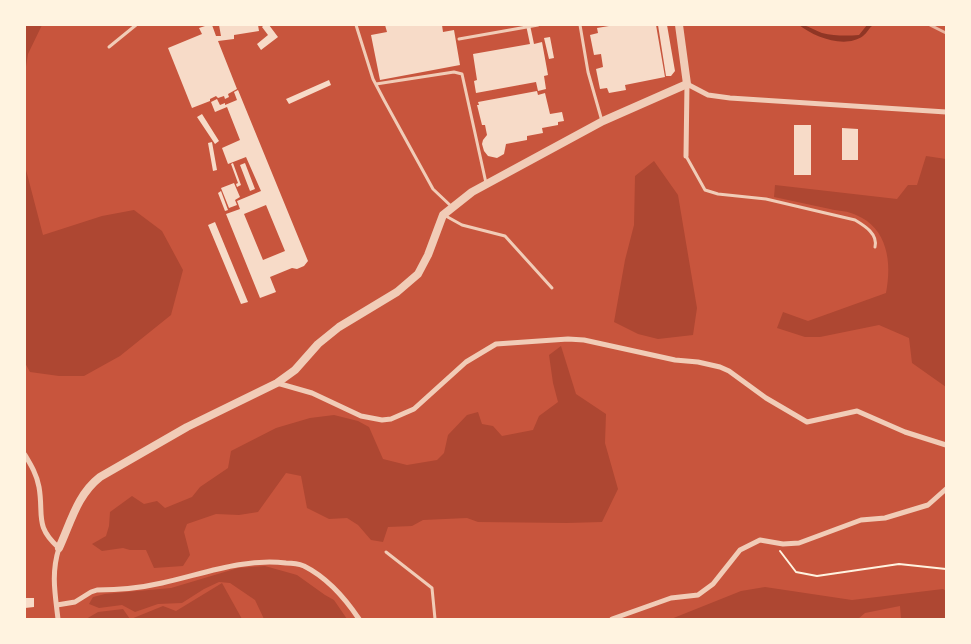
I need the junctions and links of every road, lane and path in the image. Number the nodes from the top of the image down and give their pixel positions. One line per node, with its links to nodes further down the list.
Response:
1 (136, 25): 7 (lane)
2 (356, 25): 8 (lane)
3 (538, 25): 6 (lane)
4 (580, 25): 11 (lane)
5 (679, 25): 9 (street)
6 (460, 39)
7 (109, 47)
8 (376, 84): 13 (lane); 14 (lane)
9 (687, 84): 10 (street); 11 (street); 12 (street)
10 (946, 112)
11 (603, 121): 13 (street)
12 (686, 156): 16 (lane)
13 (486, 184): 14 (street)
14 (452, 208): 15 (street)
15 (443, 215): 17 (lane); 18 (street)
16 (874, 248)
17 (552, 288)
18 (278, 383): 19 (street); 23 (street)
19 (946, 444)
20 (25, 455): 23 (street)
21 (946, 489): 22 (street)
22 (773, 542): 25 (path); 30 (street)
23 (59, 548): 26 (street)
24 (386, 552): 29 (lane)
25 (946, 569)
26 (56, 606): 27 (street); 28 (street)
27 (58, 619)
28 (359, 619)
29 (435, 619)
30 (612, 619)

